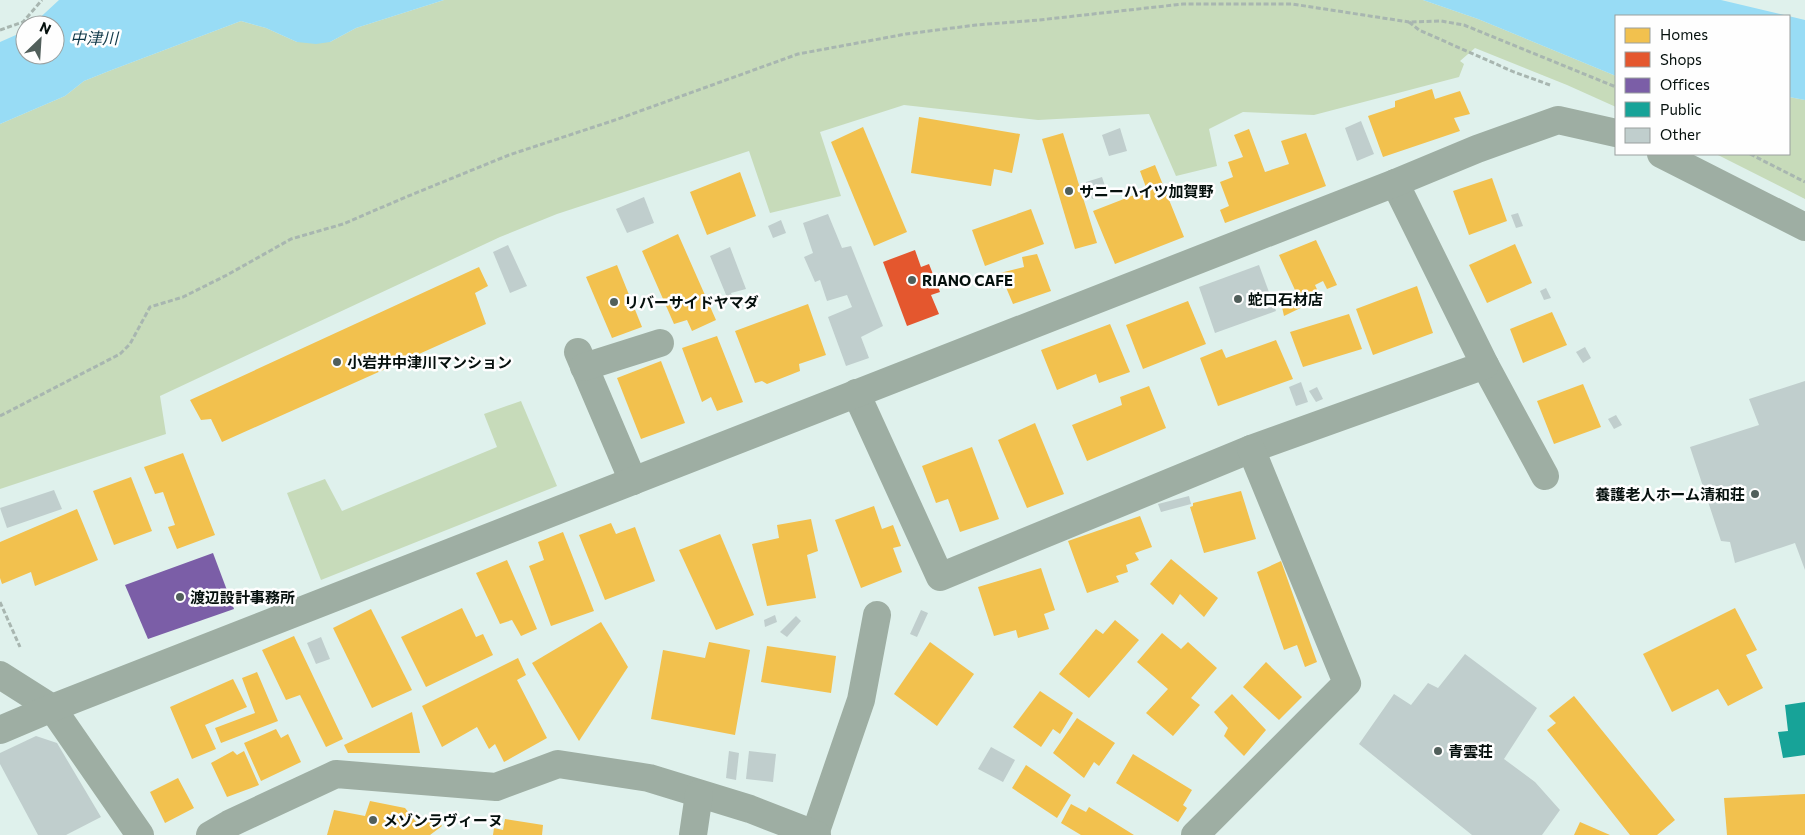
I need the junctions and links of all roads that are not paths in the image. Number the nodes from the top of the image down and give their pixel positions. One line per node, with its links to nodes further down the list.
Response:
1 (1615, 133): 3 (street)
2 (1664, 155): 4 (street)
3 (1395, 183): 6 (street); 7 (street)
4 (1805, 227)
5 (660, 343): 10 (street)
6 (1485, 365): 8 (street); 9 (street)
7 (856, 393): 8 (street); 10 (street)
8 (1251, 449): 20 (street)
9 (1545, 476)
10 (633, 481): 13 (street)
11 (878, 615): 19 (street)
12 (0, 675): 13 (street)
13 (52, 708): 14 (street); 16 (street)
14 (0, 730)
15 (699, 794): 17 (street); 18 (street); 19 (street)
16 (140, 835)
17 (210, 835)
18 (693, 835)
19 (816, 835)
20 (1195, 835)

